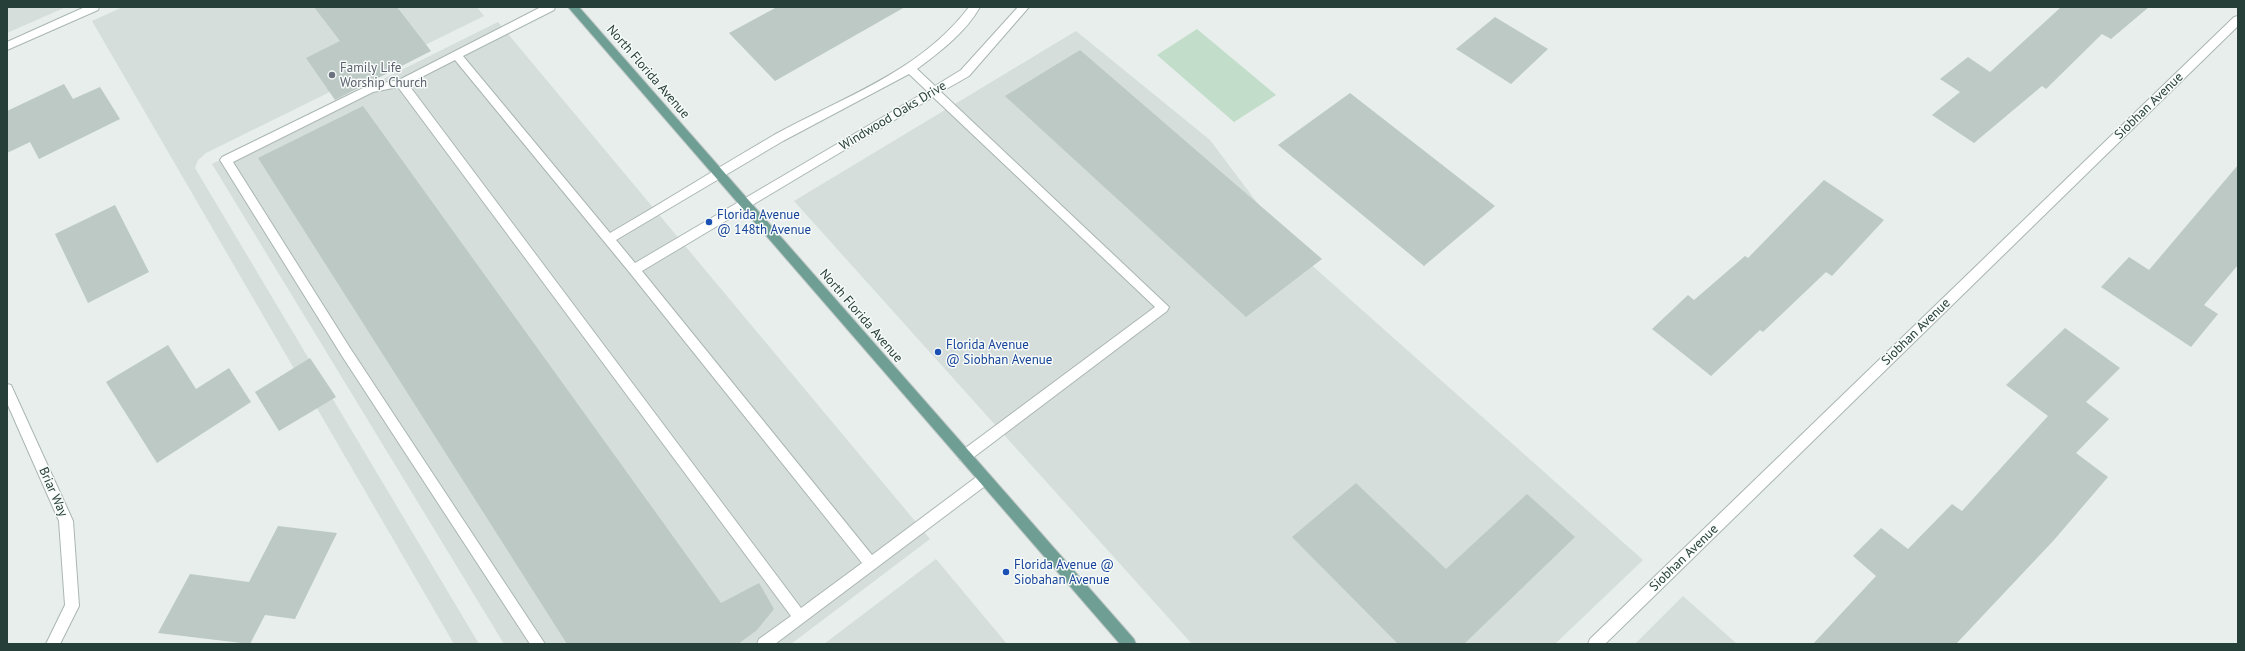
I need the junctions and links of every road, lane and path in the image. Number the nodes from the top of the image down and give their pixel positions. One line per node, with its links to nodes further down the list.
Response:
1 (94, 7): 7 (street)
2 (550, 7): 8 (street)
3 (573, 7): 12 (main road, North Florida Avenue)
4 (976, 7): 9 (street)
5 (1024, 7): 11 (street, Windwood Oaks Drive)
6 (2238, 20): 25 (street, Siobhan Avenue)
7 (7, 46)
8 (457, 55): 10 (street); 14 (street)
9 (908, 68): 11 (street); 12 (street)
10 (401, 83): 20 (street); 22 (street)
11 (934, 91): 13 (street, Windwood Oaks Drive); 17 (street)
12 (719, 174): 13 (main road, North Florida Avenue); 14 (street)
13 (745, 204): 15 (street, Windwood Oaks Drive); 17 (main road, North Florida Avenue)
14 (609, 239): 15 (street)
15 (634, 270): 19 (street)
16 (7, 389): 21 (street, Briar Way)
17 (965, 456): 18 (main road, North Florida Avenue)
18 (984, 479): 19 (street); 24 (main road, North Florida Avenue)
19 (871, 564): 20 (street)
20 (800, 617): 23 (street)
21 (53, 644)
22 (538, 644)
23 (764, 644)
24 (1129, 644)
25 (1595, 644)

